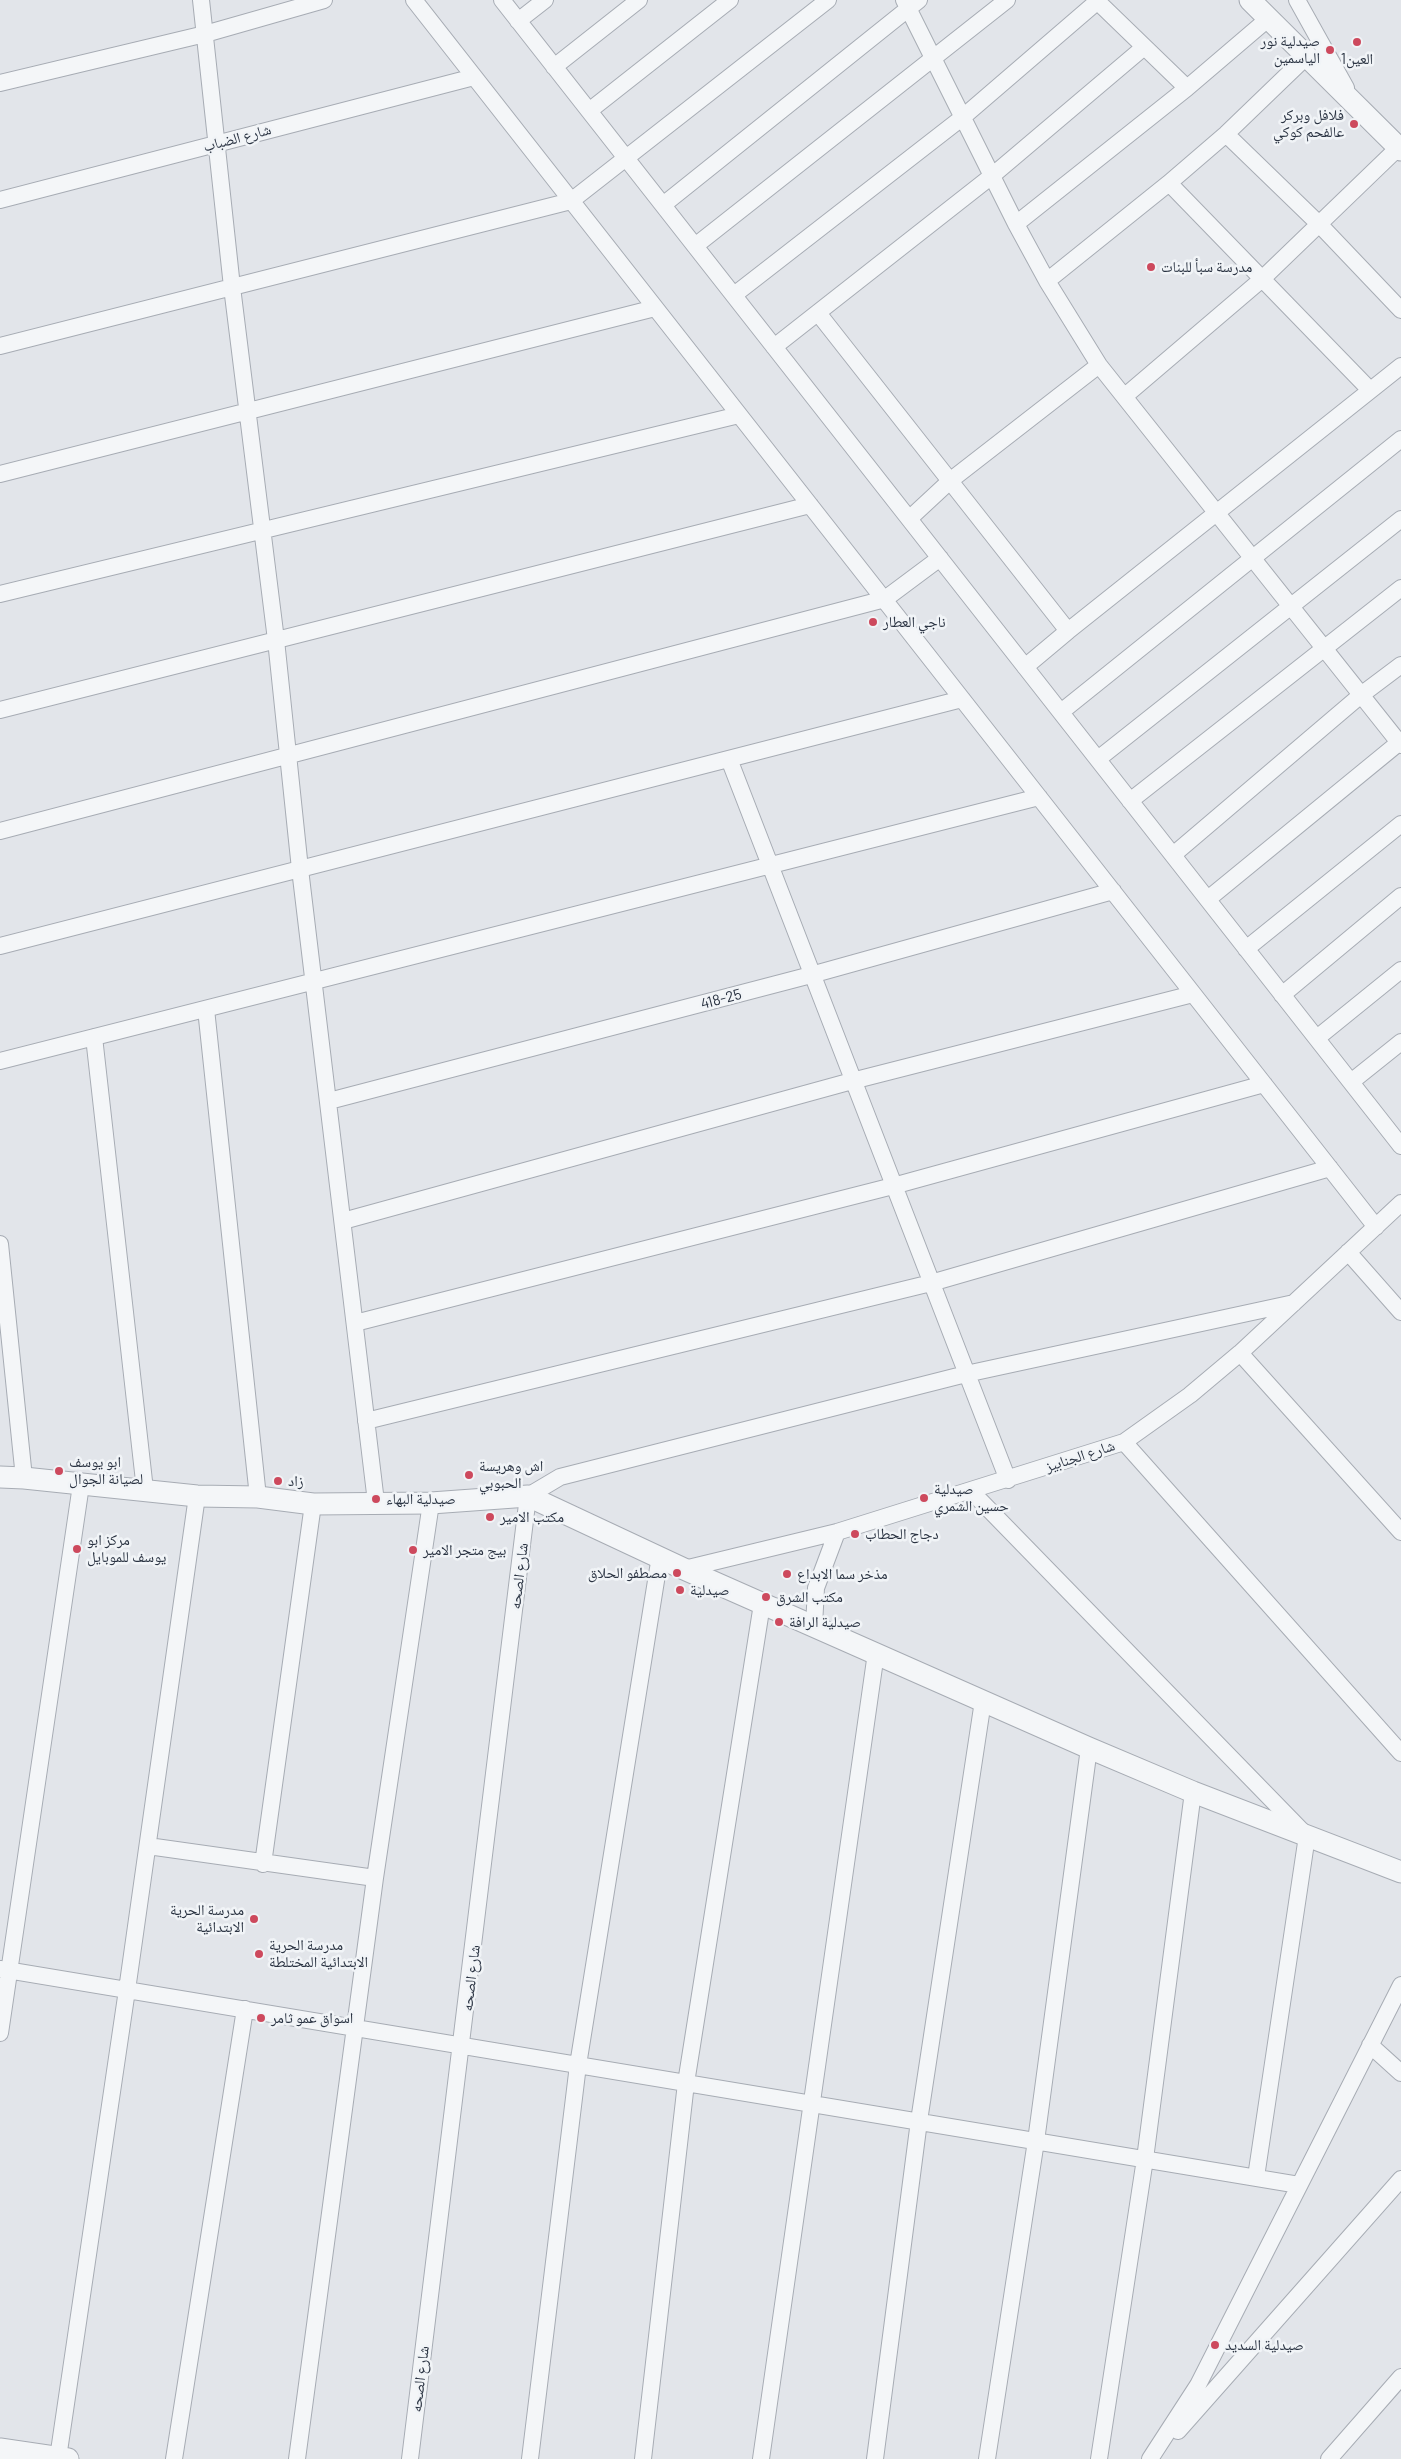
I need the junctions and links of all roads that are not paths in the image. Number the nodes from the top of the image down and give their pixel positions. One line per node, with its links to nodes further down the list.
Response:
1 (201, 0): 16 (street)
2 (324, 0): 16 (street)
3 (414, 0): 21 (street)
4 (502, 0): 15 (street)
5 (545, 0): 15 (street)
6 (639, 0): 20 (street)
7 (730, 0): 25 (street)
8 (828, 0): 30 (street)
9 (1007, 0): 19 (street)
10 (1250, 0): 14 (street)
11 (1297, 0): 24 (street)
12 (1097, 1): 17 (street); 26 (street)
13 (911, 3): 19 (street); 35 (street)
14 (1269, 18): 18 (street); 23 (street)
15 (518, 21): 20 (street)
16 (205, 34): 22 (street); 28 (street)
17 (1143, 48): 23 (street); 31 (street)
18 (1307, 56): 24 (street); 27 (street)
19 (934, 58): 26 (street); 38 (street)
20 (554, 67): 25 (street)
21 (474, 77): 28 (street, شارع الضباب); 34 (street)
22 (0, 83)
23 (1187, 88): 36 (street)
24 (1354, 103): 29 (street)
25 (589, 111): 30 (street)
26 (963, 117): 31 (street); 42 (street)
27 (1226, 134): 32 (street); 37 (street)
28 (217, 144): 33 (street, شارع الضباب); 41 (street)
29 (1400, 148): 37 (street)
30 (626, 158): 34 (street); 35 (street)
31 (992, 175): 36 (street); 45 (street)
32 (1169, 183): 39 (street); 40 (street)
33 (0, 200)
34 (571, 201): 41 (street); 43 (street)
35 (663, 205): 38 (street)
36 (1016, 224): 40 (street)
37 (1320, 225): 39 (street); 44 (street)
38 (694, 246): 42 (street)
39 (1261, 280): 50 (street); 51 (street)
40 (1048, 281): 48 (street)
41 (232, 287): 46 (street); 52 (street)
42 (734, 295): 47 (street)
43 (655, 308): 52 (street); 53 (street)
44 (1401, 310)
45 (818, 313): 47 (street); 56 (street)
46 (0, 346)
47 (774, 347): 59 (street)
48 (1099, 365): 51 (street); 56 (street)
49 (1401, 366): 50 (street)
50 (1370, 390): 58 (street)
51 (1125, 396): 58 (street)
52 (248, 411): 55 (street); 61 (street)
53 (739, 416): 57 (street); 61 (street)
54 (1401, 440): 63 (street)
55 (0, 474)
56 (951, 480): 59 (street); 68 (street)
57 (810, 505): 66 (street); 69 (street)
58 (1216, 514): 63 (street); 68 (street)
59 (909, 518): 62 (street)
60 (1401, 519): 67 (street)
61 (262, 531): 65 (street); 69 (street)
62 (940, 558): 66 (street); 72 (street)
63 (1252, 558): 67 (street); 76 (street)
64 (1401, 588): 70 (street)
65 (0, 594)
66 (885, 599): 74 (street); 78 (street)
67 (1291, 608): 70 (street); 80 (street)
68 (1068, 631): 72 (street)
69 (276, 640): 75 (street); 78 (street)
70 (1325, 650): 73 (street); 82 (street)
71 (1401, 666): 73 (street)
72 (1025, 667): 76 (street)
73 (1362, 696): 77 (street); 85 (street)
74 (962, 699): 79 (street); 81 (street)
75 (0, 710)
76 (1061, 712): 80 (street)
77 (1400, 743): 90 (street)
78 (288, 756): 84 (street); 87 (street)
79 (729, 759): 86 (street); 87 (street)
80 (1098, 760): 82 (street)
81 (1039, 797): 86 (street); 88 (street)
82 (1130, 801): 85 (street)
83 (1401, 824): 92 (street)
84 (0, 831)
85 (1173, 855): 90 (street)
86 (770, 866): 94 (street); 95 (street)
87 (300, 869): 91 (street); 95 (street)
88 (1113, 891): 94 (street, 418-25); 96 (street)
89 (1401, 896): 97 (street)
90 (1208, 899): 92 (street)
91 (0, 946)
92 (1246, 949): 97 (street)
93 (1401, 970): 100 (street)
94 (811, 975): 103 (street); 106 (street, 418-25)
95 (314, 981): 98 (street); 106 (street)
96 (1193, 994): 103 (street); 105 (street)
97 (1282, 994): 100 (street)
98 (206, 1009): 99 (street); 131 (street)
99 (94, 1037): 102 (street); 127 (street)
100 (1317, 1038): 104 (street)
101 (1401, 1042): 104 (street)
102 (0, 1061)
103 (852, 1081): 109 (street); 111 (street)
104 (1351, 1082): 107 (street)
105 (1264, 1084): 108 (street); 109 (street)
106 (329, 1101): 111 (street)
107 (1401, 1146)
108 (1330, 1168): 112 (street); 115 (street)
109 (893, 1186): 115 (street); 118 (street)
110 (1401, 1203): 112 (street, شارع الجنابيز)
111 (343, 1221): 118 (street)
112 (1376, 1227): 114 (street, شارع الجنابيز)
113 (0, 1244): 124 (street)
114 (1348, 1252): 116 (street, شارع الجنابيز); 117 (street)
115 (931, 1283): 120 (street); 121 (street)
116 (1294, 1303): 119 (street, شارع الجنابيز); 120 (street)
117 (1401, 1312)
118 (355, 1323): 121 (street)
119 (1240, 1353): 122 (street, شارع الجنابيز); 136 (street)
120 (966, 1374): 125 (street); 130 (street)
121 (366, 1422): 132 (street)
122 (1124, 1442): 125 (street, شارع الجنابيز); 144 (street)
123 (0, 1478): 124 (street)
124 (24, 1478): 126 (street)
125 (1008, 1480): 128 (street, شارع الجنابيز)
126 (81, 1485): 127 (street); 151 (street)
127 (145, 1490): 129 (street)
128 (971, 1491): 135 (street, شارع الجنابيز); 146 (street)
129 (197, 1496): 131 (street); 147 (street)
130 (528, 1496): 133 (street); 137 (street); 157 (street, شارع الصحه)
131 (258, 1497): 134 (street)
132 (376, 1502): 133 (street); 134 (street)
133 (431, 1503): 150 (street)
134 (313, 1504): 148 (street)
135 (837, 1532): 138 (street, شارع الجنابيز); 140 (street)
136 (1401, 1532)
137 (660, 1556): 138 (street); 159 (street)
138 (684, 1569): 139 (street)
139 (762, 1604): 140 (street); 161 (street)
140 (814, 1626): 141 (street)
141 (876, 1653): 142 (street); 162 (street)
142 (983, 1700): 143 (street); 163 (street)
143 (1089, 1748): 145 (street); 164 (street)
144 (1401, 1753)
145 (1193, 1792): 146 (street); 165 (street)
146 (1307, 1836): 149 (street); 166 (street)
147 (148, 1846): 148 (street); 153 (street)
148 (263, 1864): 150 (street)
149 (1401, 1872)
150 (375, 1878): 155 (street)
151 (4, 1969): 153 (street); 156 (street)
152 (1401, 1985): 158 (street)
153 (127, 1990): 154 (street); 171 (street)
154 (245, 2009): 155 (street); 172 (street)
155 (355, 2028): 157 (street); 173 (street)
156 (0, 2032)
157 (462, 2045): 159 (street); 174 (street, شارع الصحه)
158 (1370, 2045): 160 (street); 168 (street)
159 (578, 2065): 161 (street); 175 (street)
160 (1401, 2073)
161 (686, 2083): 162 (street); 176 (street)
162 (812, 2104): 163 (street); 177 (street)
163 (919, 2121): 164 (street); 178 (street)
164 (1036, 2141): 165 (street); 179 (street)
165 (1145, 2159): 166 (street); 180 (street)
166 (1256, 2178): 168 (street)
167 (1401, 2179): 181 (street)
168 (1299, 2185): 181 (street)
169 (1401, 2377): 182 (street)
170 (0, 2449): 171 (street)
171 (63, 2458)
172 (174, 2459)
173 (297, 2459)
174 (410, 2459)
175 (530, 2459)
176 (643, 2459)
177 (761, 2459)
178 (875, 2459)
179 (987, 2459)
180 (1099, 2459)
181 (1151, 2459)
182 (1329, 2459)

